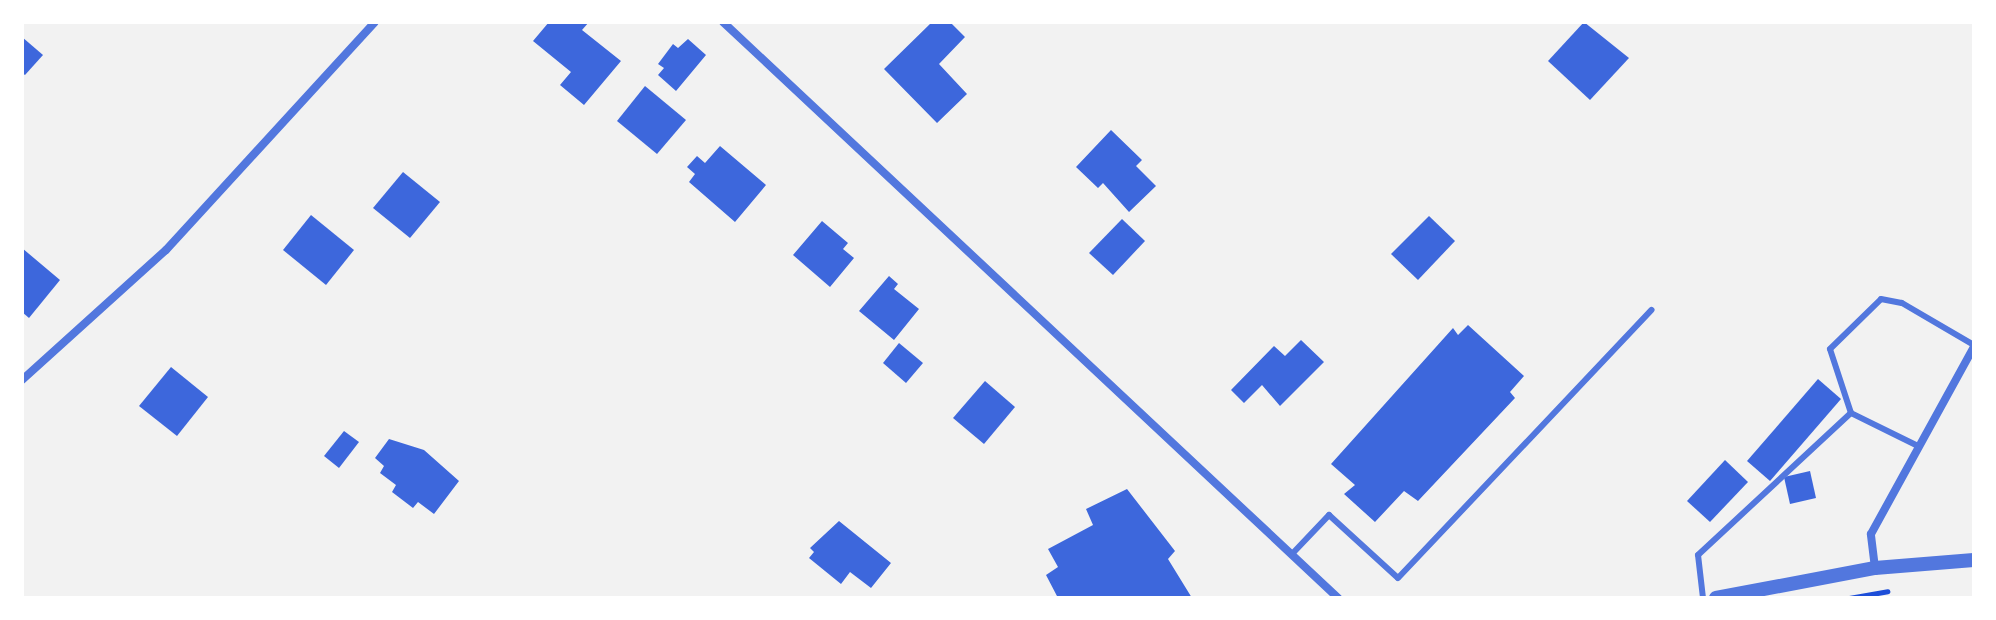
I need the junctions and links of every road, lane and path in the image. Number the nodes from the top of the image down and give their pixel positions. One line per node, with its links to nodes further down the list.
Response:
1 (375, 22): 5 (street)
2 (723, 22): 8 (street)
3 (1651, 310): 8 (lane)
4 (1974, 346): 6 (lane); 7 (street)
5 (22, 380)
6 (1851, 413): 7 (lane); 12 (lane)
7 (1918, 446): 10 (street)
8 (1292, 554): 11 (street)
9 (1974, 560): 10 (street)
10 (1875, 568): 13 (street)
11 (1338, 598)
12 (1703, 598)
13 (1716, 598)

